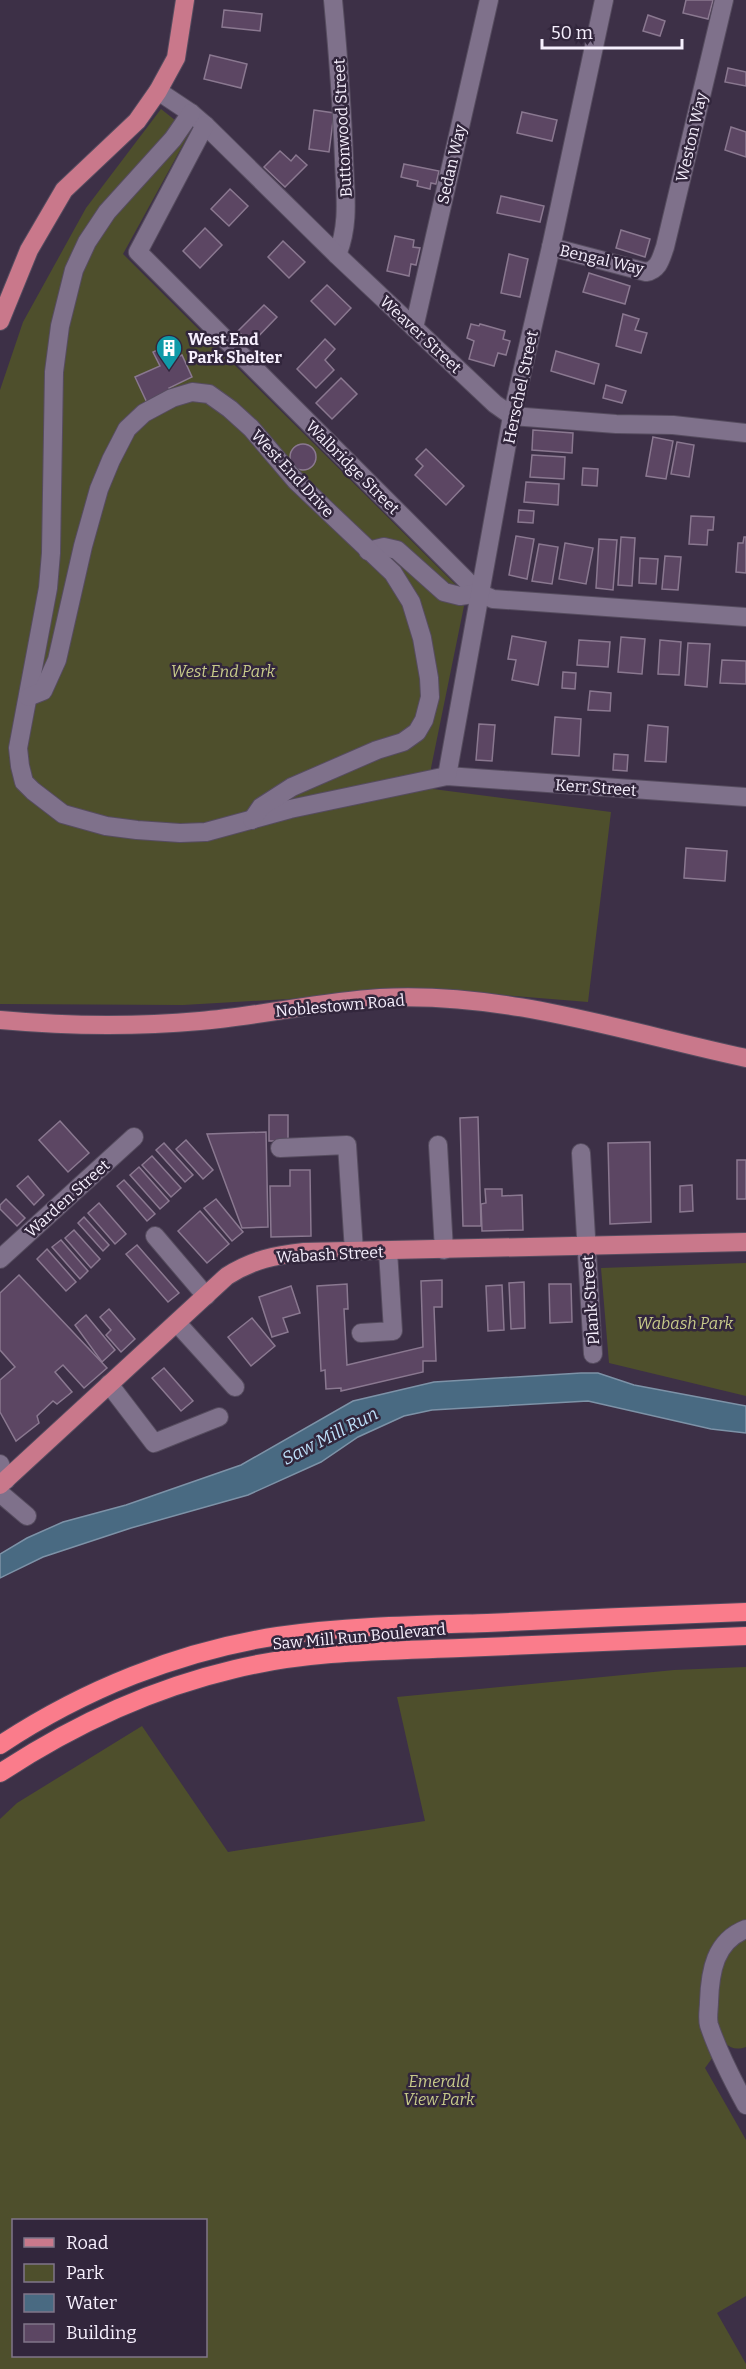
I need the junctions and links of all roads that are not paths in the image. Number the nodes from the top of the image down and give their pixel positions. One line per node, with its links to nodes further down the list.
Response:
1 (185, 0): 6 (main road)
2 (333, 0): 10 (street, Buttonwood Street)
3 (489, 0): 13 (street, Sedan Way)
4 (604, 0): 9 (street, Herschel Street)
5 (724, 0): 11 (street, Weston Way)
6 (158, 91): 7 (street, Weaver Street); 12 (main road)
7 (191, 113): 8 (street, Weaver Street); 19 (street)
8 (205, 125): 10 (street, Weaver Street); 17 (street, Walbridge Street)
9 (551, 247): 11 (street, Bengal Way); 14 (street, Herschel Street)
10 (337, 255): 13 (street, Weaver Street)
11 (653, 271)
12 (0, 321)
13 (414, 328): 14 (street, Weaver Street)
14 (512, 416): 15 (street); 17 (street, Herschel Street)
15 (746, 434)
16 (368, 550): 17 (street); 19 (street, West End Drive); 22 (street, West End Drive)
17 (479, 593): 18 (street); 20 (street, Herschel Street)
18 (746, 617)
19 (28, 697): 22 (street)
20 (447, 776): 21 (street, Kerr Street); 22 (street)
21 (746, 797)
22 (252, 820)
23 (0, 1020): 24 (main road, Noblestown Road)
24 (746, 1058)
25 (134, 1137): 35 (street, Warden Street)
26 (438, 1145): 32 (street)
27 (280, 1148): 33 (street)
28 (581, 1153): 31 (street, Plank Street)
29 (155, 1236): 36 (street)
30 (746, 1242): 31 (main road, Wabash Street)
31 (586, 1247): 32 (main road, Wabash Street); 39 (street, Plank Street)
32 (444, 1250): 34 (main road, Wabash Street)
33 (354, 1251): 34 (main road, Wabash Street); 36 (main road, Wabash Street)
34 (388, 1251): 38 (street)
35 (0, 1259)
36 (206, 1296): 37 (main road, Wabash Street)
37 (177, 1323): 40 (main road, Wabash Street); 41 (street)
38 (362, 1333)
39 (593, 1354)
40 (110, 1384): 42 (street); 43 (main road, Wabash Street)
41 (235, 1387)
42 (219, 1417)
43 (2, 1480): 44 (street)
44 (27, 1516)
45 (746, 1612): 47 (highway, Saw Mill Run Boulevard)
46 (746, 1636): 48 (highway, Saw Mill Run Boulevard)
47 (0, 1744)
48 (0, 1773)
49 (746, 1929): 50 (street)
50 (746, 2105)

